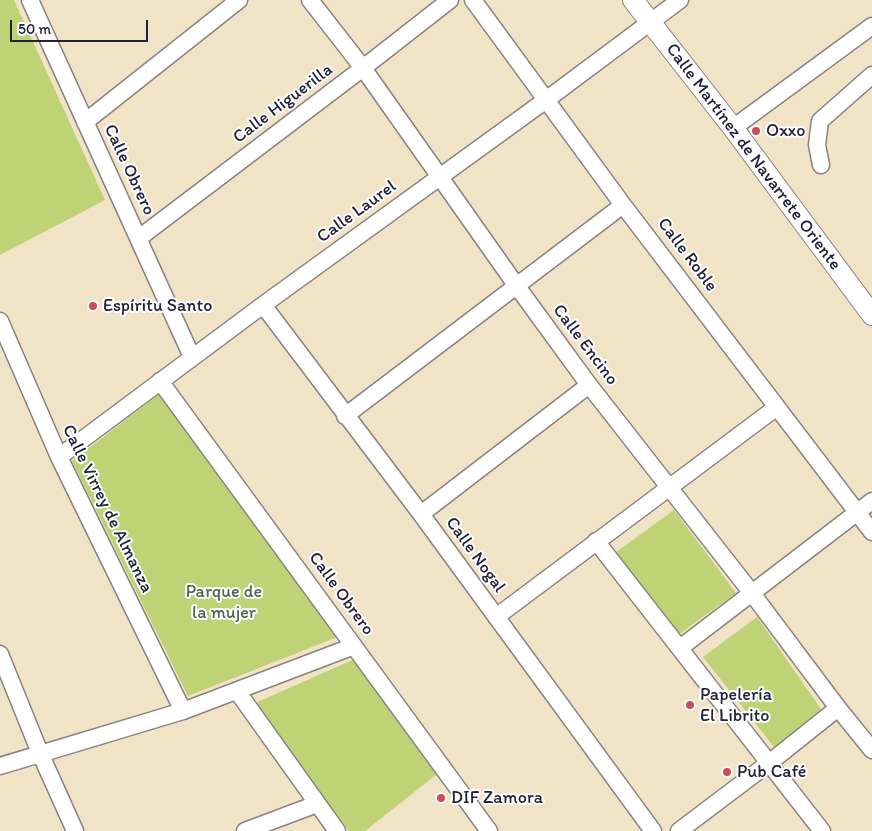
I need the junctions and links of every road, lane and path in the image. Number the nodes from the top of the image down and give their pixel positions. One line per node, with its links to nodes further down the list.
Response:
1 (30, 0): 13 (street, Calle Obrero)
2 (239, 0): 13 (street)
3 (310, 0): 10 (street, Calle Encino)
4 (450, 0): 10 (street, Calle Higuerilla)
5 (473, 0): 12 (street, Calle Roble)
6 (634, 0): 8 (street, Calle Martínez de Navarrete Oriente)
7 (680, 0): 8 (street, Calle Laurel)
8 (650, 22): 12 (street, Calle Laurel); 14 (street, Calle Martínez de Navarrete Oriente)
9 (872, 26): 14 (street)
10 (363, 68): 16 (street, Calle Encino); 18 (street, Calle Higuerilla)
11 (872, 75): 15 (street)
12 (546, 100): 16 (street, Calle Laurel); 17 (street, Calle Roble)
13 (85, 122): 18 (street, Calle Obrero)
14 (733, 128): 21 (street, Calle Martínez de Navarrete Oriente)
15 (821, 165)
16 (440, 176): 19 (street, Calle Encino); 20 (street, Calle Laurel)
17 (623, 205): 19 (street); 26 (street, Calle Roble)
18 (138, 238): 23 (street, Calle Obrero)
19 (516, 285): 25 (street, Calle Encino); 27 (street)
20 (263, 305): 23 (street, Calle Laurel); 27 (street, Calle Nogal)
21 (872, 315)
22 (0, 321): 28 (street, Calle Virrey de Almanza)
23 (192, 357): 24 (street, Calle Laurel)
24 (160, 381): 28 (street, Calle Laurel); 37 (street, Calle Obrero)
25 (589, 385): 29 (street, Calle Encino); 32 (street)
26 (777, 406): 29 (street); 31 (street, Calle Roble)
27 (345, 416): 32 (street, Calle Nogal)
28 (59, 457): 42 (street, Calle Virrey de Almanza)
29 (669, 487): 34 (street); 35 (street, Calle Encino)
30 (872, 501): 31 (street)
31 (858, 512): 33 (street, Calle Roble); 35 (street)
32 (421, 514): 36 (street, Calle Nogal)
33 (872, 532)
34 (596, 541): 36 (street); 38 (street)
35 (751, 592): 38 (street); 41 (street, Calle Encino)
36 (496, 617): 52 (street, Calle Nogal)
37 (354, 646): 40 (street); 51 (street, Calle Obrero)
38 (680, 648): 45 (street)
39 (0, 654): 44 (street)
40 (237, 691): 42 (street); 47 (street)
41 (838, 708): 43 (street, Calle Encino); 45 (street)
42 (183, 711): 44 (street)
43 (872, 750)
44 (40, 753): 46 (street); 48 (street)
45 (769, 763): 53 (street); 54 (street)
46 (0, 766)
47 (317, 804): 49 (street); 50 (street)
48 (75, 831)
49 (245, 831)
50 (337, 831)
51 (489, 831)
52 (653, 831)
53 (679, 831)
54 (822, 831)

